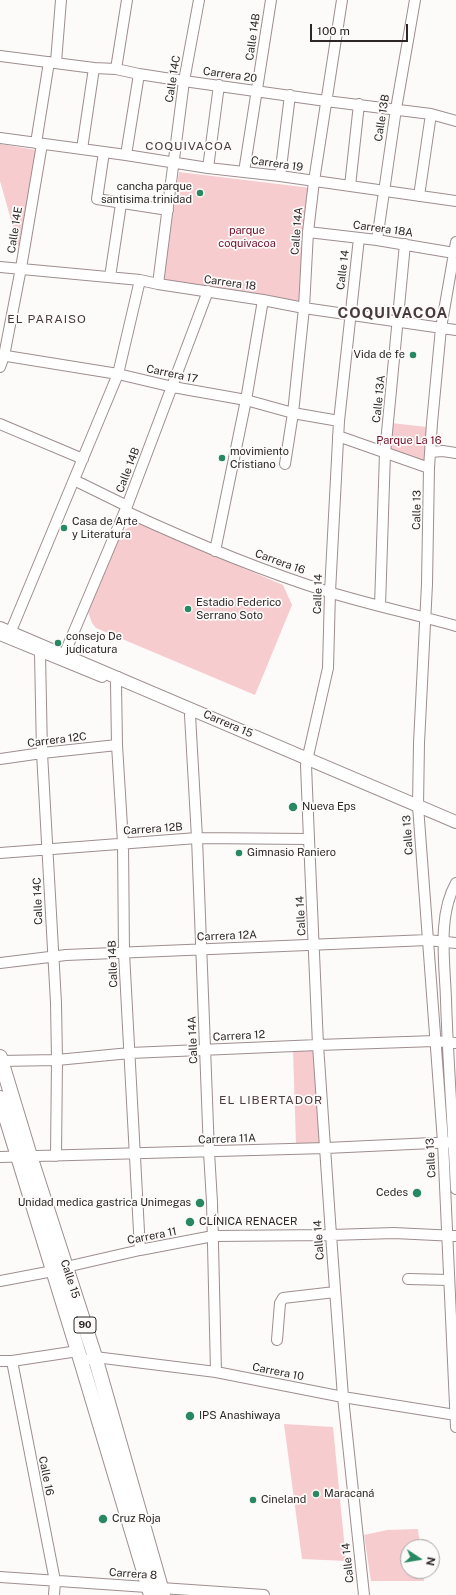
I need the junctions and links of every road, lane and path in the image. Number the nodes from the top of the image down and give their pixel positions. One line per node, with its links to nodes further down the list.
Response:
1 (61, 0): 8 (street, Calle 14E)
2 (127, 0): 10 (street)
3 (199, 0): 12 (street, Calle 14C)
4 (271, 0): 14 (street, Calle 14B)
5 (342, 0): 16 (street, Calle 14A)
6 (415, 0): 18 (street, Calle 13B)
7 (0, 56): 8 (street, Carrera 20)
8 (53, 62): 9 (street, Carrera 20); 22 (street, Calle 14E)
9 (94, 68): 10 (street, Carrera 20); 23 (street)
10 (116, 68): 11 (street, Carrera 20)
11 (139, 74): 12 (street, Carrera 20); 25 (street)
12 (184, 81): 13 (street, Carrera 20); 26 (street, Calle 14C)
13 (219, 85): 14 (street, Carrera 20); 27 (street)
14 (257, 91): 15 (street, Carrera 20); 28 (street, Calle 14B)
15 (290, 95): 16 (street, Carrera 20); 29 (street)
16 (326, 101): 17 (street, Carrera 20); 30 (street, Calle 14A)
17 (359, 104): 18 (street, Carrera 20); 31 (street)
18 (396, 109): 19 (street, Carrera 20); 32 (street, Calle 13B)
19 (431, 114): 20 (street, Carrera 20); 33 (street)
20 (456, 121)
21 (0, 138): 22 (street, Carrera 19)
22 (39, 143): 23 (street, Carrera 19); 44 (street, Calle 14E)
23 (82, 149): 24 (street, Carrera 19)
24 (104, 152): 25 (street, Carrera 19); 35 (street)
25 (126, 155): 26 (street, Carrera 19)
26 (174, 163): 27 (street, Carrera 19); 36 (street)
27 (208, 168): 28 (street, Carrera 19)
28 (244, 172): 29 (street, Carrera 19)
29 (280, 176): 30 (street, Carrera 19)
30 (314, 181): 31 (street, Carrera 19); 37 (street, Calle 14A)
31 (350, 186): 32 (street, Carrera 19)
32 (384, 190): 33 (street, Carrera 19); 39 (street, Calle 13B)
33 (420, 196): 34 (street, Carrera 19)
34 (456, 201)
35 (121, 204): 36 (street); 45 (street)
36 (168, 210): 47 (street)
37 (308, 232): 38 (street, Carrera 18A); 50 (street, Calle 14A)
38 (359, 238): 39 (street, Carrera 18A); 51 (street, Calle 14)
39 (377, 240): 41 (street, Carrera 18A)
40 (456, 242): 42 (street, Calle 13)
41 (405, 244): 42 (street, Carrera 18A); 52 (street, Calle 13A)
42 (454, 253): 53 (street, Calle 13)
43 (0, 267): 44 (street, Carrera 18)
44 (21, 268): 45 (street, Carrera 18); 55 (street, Calle 14E)
45 (110, 278): 46 (street, Carrera 18)
46 (140, 280): 47 (street, Carrera 18); 57 (street)
47 (158, 284): 48 (street, Carrera 18)
48 (208, 291): 49 (street, Carrera 18); 58 (street, Calle 14B)
49 (263, 300): 50 (street, Carrera 18); 59 (street)
50 (304, 308): 51 (street, Carrera 18); 60 (street, Calle 14A)
51 (350, 315): 52 (street, Carrera 18); 61 (street, Calle 14)
52 (399, 322): 53 (street, Carrera 18); 65 (street, Calle 13A)
53 (441, 328): 54 (street, Carrera 18); 64 (street, Calle 13)
54 (456, 330)
55 (2, 355): 56 (street, Calle 14E); 57 (street, Carrera 17)
56 (0, 367)
57 (118, 374): 58 (street, Carrera 17); 67 (street)
58 (173, 387): 59 (street, Carrera 17); 71 (street, Calle 14B)
59 (246, 400): 60 (street, Carrera 17); 72 (street)
60 (293, 413): 61 (street, Carrera 17); 68 (street, Calle 14A)
61 (339, 421): 63 (street, Calle 14)
62 (0, 424): 67 (street)
63 (338, 436): 65 (street); 73 (street, Calle 14)
64 (430, 452): 66 (street); 69 (street, Calle 13)
65 (385, 453): 69 (street); 74 (street, Calle 13A)
66 (456, 453)
67 (84, 459): 70 (street)
68 (285, 464)
69 (429, 468): 75 (street, Calle 13)
70 (74, 480): 71 (street, Carrera 16); 77 (street)
71 (126, 508): 72 (street, Carrera 16); 79 (street, Calle 14B)
72 (215, 551): 73 (street, Carrera 16)
73 (330, 592): 74 (street, Carrera 16); 85 (street, Calle 14)
74 (380, 606): 75 (street, Carrera 16)
75 (426, 617): 76 (street, Carrera 16); 86 (street, Calle 13)
76 (456, 626)
77 (4, 634): 78 (main road, Carrera 15)
78 (41, 649): 79 (main road, Carrera 15); 80 (street, Carrera 15); 83 (street, Calle 14C)
79 (64, 655): 80 (main road, Carrera 15)
80 (117, 680): 81 (main road, Carrera 15); 82 (street, Calle 14B)
81 (191, 712): 85 (main road, Carrera 15); 89 (street, Calle 14A)
82 (117, 746): 83 (street, Carrera 12C); 91 (street, Calle 14B)
83 (42, 753): 84 (street, Carrera 12C); 92 (street, Calle 14C)
84 (0, 759)
85 (307, 761): 86 (main road, Carrera 15); 90 (street, Calle 14)
86 (418, 809): 87 (main road, Carrera 15); 88 (street, Carrera 15); 95 (street, Calle 13)
87 (456, 822)
88 (456, 828)
89 (197, 838): 90 (street, Carrera 12B); 91 (street, Carrera 12B); 99 (street, Calle 14A)
90 (309, 839): 98 (street, Calle 14)
91 (123, 843): 92 (street, Carrera 12B); 100 (street, Calle 14B)
92 (48, 848): 93 (street, Carrera 12B); 101 (street, Calle 14C)
93 (0, 853)
94 (456, 883): 96 (street)
95 (428, 940): 96 (street, Carrera 12A); 98 (street, Carrera 12A); 103 (street, Calle 13)
96 (444, 942): 97 (street, Carrera 12A); 104 (street)
97 (456, 943)
98 (314, 945): 99 (street, Carrera 12A); 105 (street, Calle 14)
99 (201, 949): 100 (street, Carrera 12A); 106 (street, Calle 14A)
100 (124, 953): 101 (street, Carrera 12A); 107 (street, Calle 14B)
101 (52, 956): 102 (street, Carrera 12A); 109 (street, Calle 14C)
102 (0, 963)
103 (435, 1041): 104 (street, Carrera 12); 105 (street, Carrera 12); 111 (street, Calle 13)
104 (452, 1042): 112 (street)
105 (318, 1045): 106 (street, Carrera 12); 113 (street, Calle 14)
106 (206, 1050): 107 (street, Carrera 12); 114 (street, Calle 14A)
107 (130, 1053): 109 (street, Carrera 12); 115 (street, Calle 14B)
108 (0, 1060): 109 (street, Carrera 12); 116 (highway, Calle 15 / 90)
109 (57, 1060): 117 (street, Calle 14C)
110 (0, 1098): 116 (highway, Calle 15 / 90)
111 (443, 1142): 112 (street, Carrera 11A); 113 (street, Carrera 11A); 122 (street, Calle 13)
112 (454, 1142): 119 (street)
113 (326, 1148): 114 (street, Carrera 11A); 121 (street, Calle 14)
114 (209, 1152): 115 (street, Carrera 11A); 120 (street, Calle 14A)
115 (135, 1154): 117 (street, Carrera 11A); 123 (street, Calle 14B)
116 (24, 1156): 117 (street, Carrera 11A); 118 (street, Carrera 11A); 124 (highway, Calle 15 / 90)
117 (56, 1156)
118 (0, 1158)
119 (456, 1189)
120 (213, 1236): 121 (street, Carrera 11); 123 (street, Carrera 11); 134 (street, Calle 14A)
121 (331, 1236): 122 (street, Carrera 11); 128 (street, Calle 14)
122 (451, 1236): 126 (street, Calle 13)
123 (140, 1250): 124 (street, Carrera 11)
124 (59, 1269): 127 (street, Carrera 11); 130 (highway, Calle 15 / 90); 131 (highway, Calle 15 / 90)
125 (408, 1279): 126 (street)
126 (449, 1280): 136 (street, Calle 13)
127 (0, 1282)
128 (335, 1292): 129 (street); 135 (street, Calle 14)
129 (277, 1340)
130 (80, 1356): 131 (street); 133 (street); 140 (highway, Calle 15 / 90)
131 (95, 1357): 134 (street, Carrera 10); 140 (highway, Calle 15 / 90)
132 (0, 1361): 133 (street)
133 (12, 1361): 139 (street, Calle 16)
134 (216, 1372): 135 (street, Carrera 10)
135 (343, 1397): 136 (street, Carrera 10); 143 (street, Calle 14)
136 (456, 1415): 137 (street, Calle 13)
137 (456, 1427)
138 (0, 1577): 139 (street, Carrera 8)
139 (55, 1581): 140 (street, Carrera 8); 141 (street, Calle 16)
140 (151, 1591): 142 (street, Carrera 8)
141 (54, 1595)
142 (264, 1595)
143 (364, 1595)

